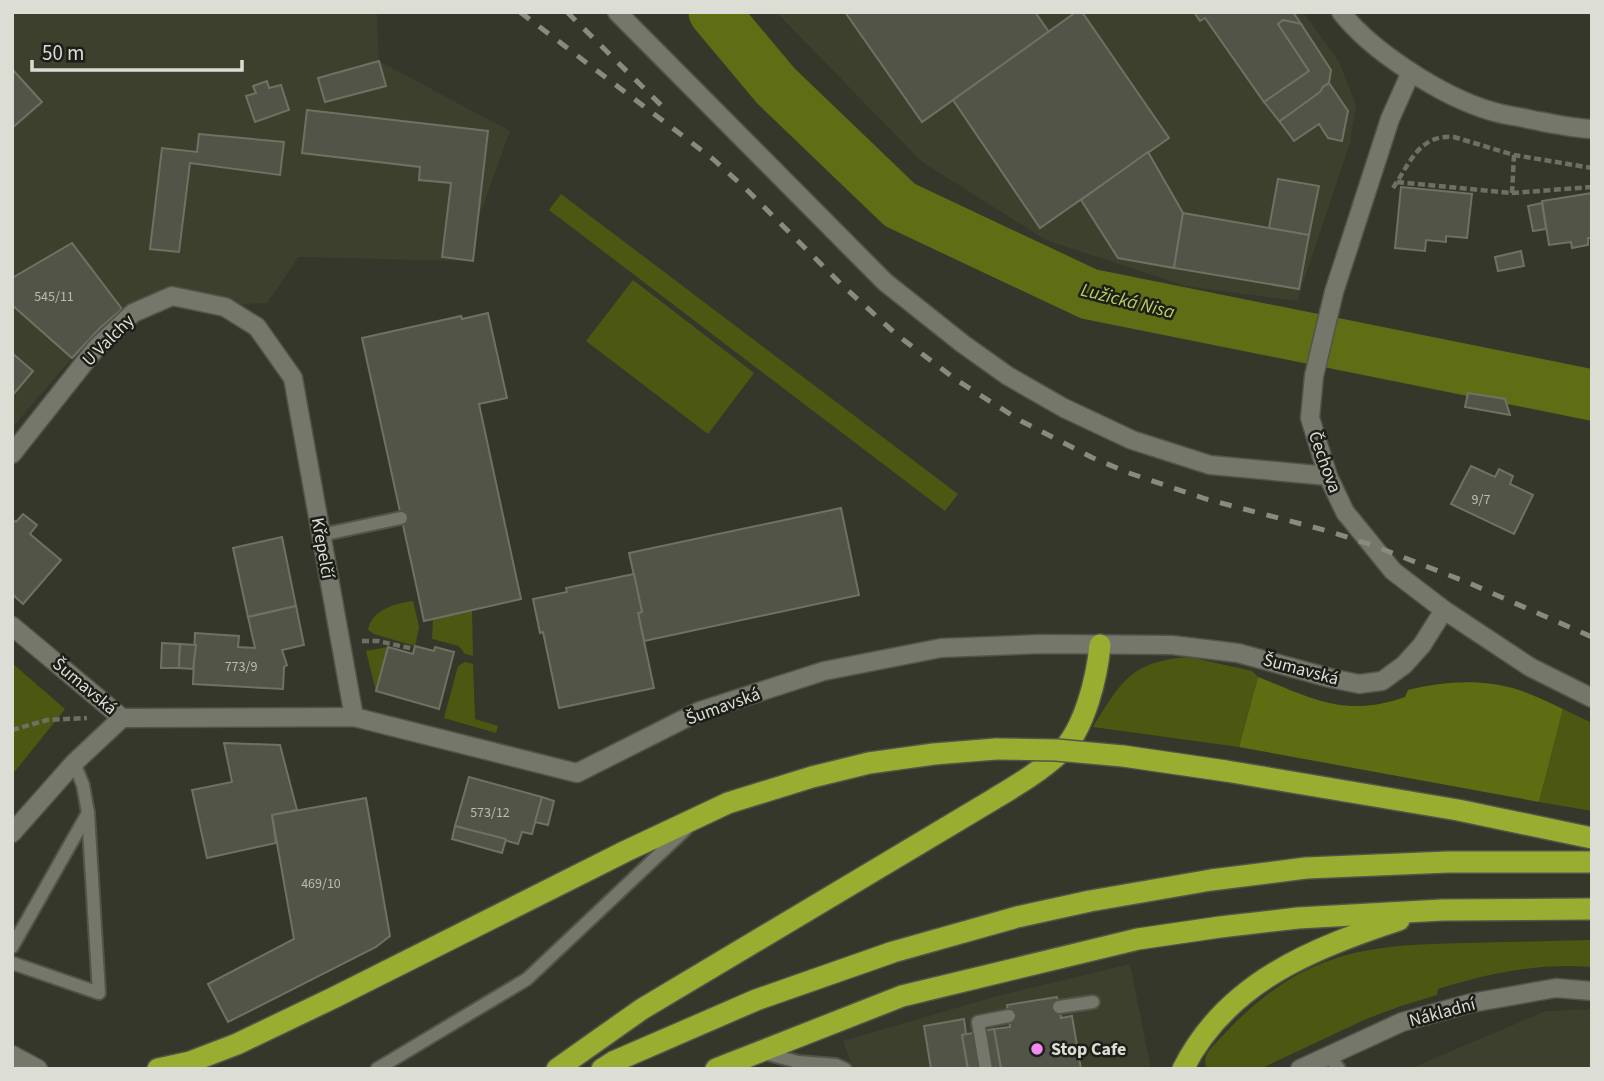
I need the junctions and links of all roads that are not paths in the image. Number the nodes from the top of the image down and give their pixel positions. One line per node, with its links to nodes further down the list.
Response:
1 (617, 12): 7 (street)
2 (1342, 13): 3 (street)
3 (1410, 72): 4 (street); 7 (street, Čechova)
4 (1592, 129)
5 (293, 379): 6 (street, U Valchy); 9 (street, Křepelčí)
6 (12, 454)
7 (1328, 476): 10 (street, Čechova)
8 (401, 518): 9 (lane)
9 (321, 535): 14 (street, Křepelčí)
10 (1444, 610): 12 (street, Šumavská); 13 (street, Čechova)
11 (12, 626): 15 (street, Šumavská)
12 (1100, 645): 14 (street, Šumavská); 36 (highway)
13 (1592, 698)
14 (354, 717): 15 (street, Šumavská)
15 (122, 718): 16 (street)
16 (74, 762): 17 (lane); 19 (street)
17 (88, 813): 24 (lane); 25 (lane)
18 (699, 817): 20 (highway, bridge); 34 (highway); 35 (lane)
19 (12, 833)
20 (1592, 838)
21 (1592, 862): 37 (highway)
22 (1592, 909): 23 (highway)
23 (1442, 910): 30 (highway); 41 (highway)
24 (12, 947)
25 (12, 962)
26 (1592, 991): 32 (street, Nákladní)
27 (1093, 1002): 28 (lane)
28 (1059, 1007)
29 (1009, 1016): 40 (lane)
30 (760, 1052): 38 (highway); 39 (lane)
31 (12, 1055): 33 (street)
32 (1334, 1062): 42 (street, Nákladní)
33 (38, 1069)
34 (158, 1069)
35 (377, 1069)
36 (557, 1069)
37 (602, 1069)
38 (716, 1069)
39 (845, 1069)
40 (986, 1069)
41 (1182, 1069)
42 (1300, 1069)

